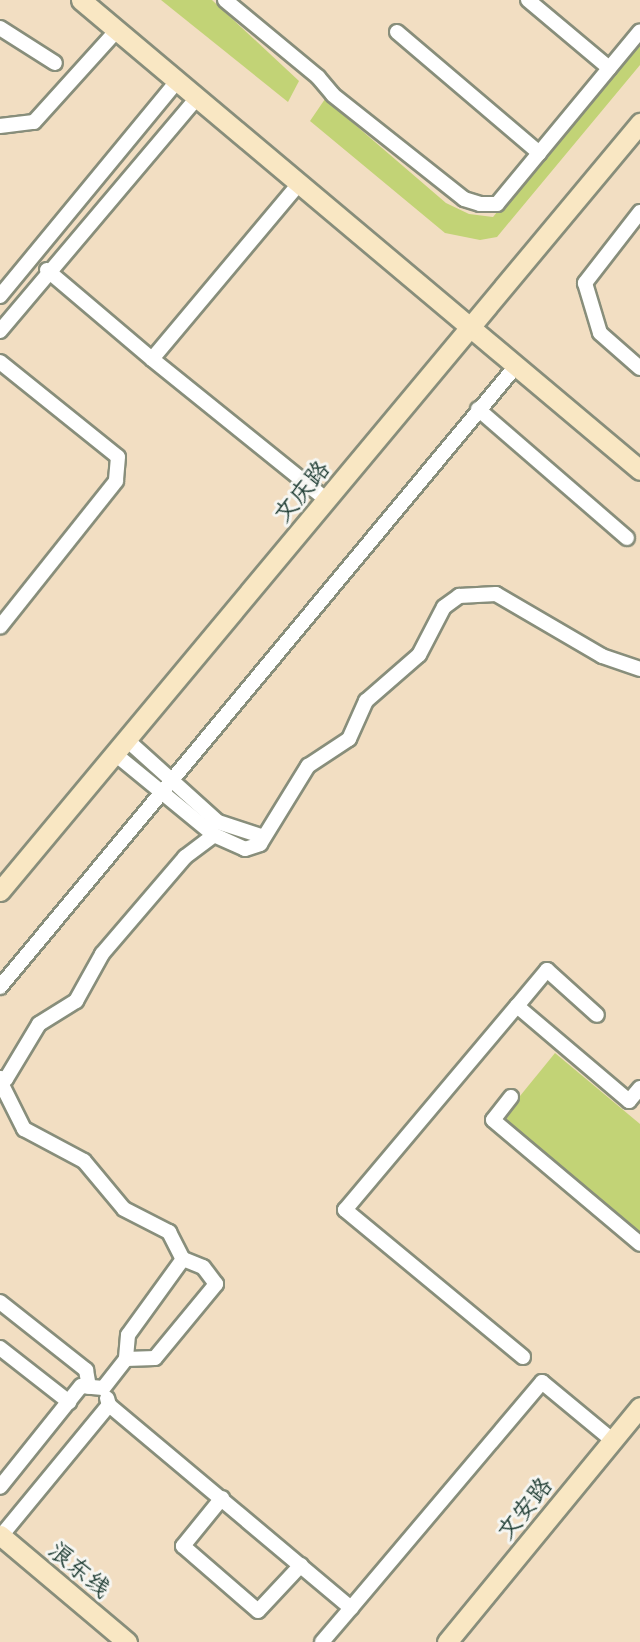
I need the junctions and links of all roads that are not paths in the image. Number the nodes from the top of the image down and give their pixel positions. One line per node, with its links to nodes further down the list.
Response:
1 (81, 0): 5 (street)
2 (225, 0): 14 (street)
3 (528, 0): 9 (street)
4 (0, 28): 8 (street)
5 (117, 30): 10 (street); 13 (street)
6 (640, 30): 9 (street)
7 (397, 32): 14 (street)
8 (55, 63)
9 (609, 68): 14 (street)
10 (177, 81): 11 (street); 18 (street)
11 (197, 98): 15 (street); 17 (street)
12 (640, 123): 19 (street, 文庆路)
13 (1, 127)
14 (539, 153)
15 (299, 184): 19 (street); 21 (street)
16 (640, 212): 24 (street)
17 (47, 270): 20 (street); 21 (street)
18 (0, 296)
19 (471, 327): 23 (street); 27 (street, 文庆路)
20 (0, 331)
21 (152, 359): 27 (street)
22 (0, 362): 29 (street)
23 (516, 366): 25 (street); 26 (street)
24 (640, 369)
25 (478, 409): 28 (street); 32 (street)
26 (640, 470)
27 (327, 500): 31 (street, 文庆路)
28 (627, 538)
29 (0, 627)
30 (640, 669): 35 (street)
31 (121, 747): 32 (street); 33 (street); 36 (street, 文庆路)
32 (172, 780): 33 (street); 35 (street)
33 (162, 792): 34 (street); 37 (street)
34 (214, 835): 35 (street); 40 (street)
35 (264, 837)
36 (0, 891)
37 (0, 986)
38 (517, 1006): 39 (street); 41 (street); 47 (street)
39 (597, 1015)
40 (0, 1080): 44 (street)
41 (640, 1088)
42 (512, 1097): 43 (street)
43 (640, 1244)
44 (183, 1259): 48 (street); 48 (street)
45 (0, 1302): 49 (street)
46 (0, 1348): 50 (street)
47 (523, 1357)
48 (126, 1359): 49 (street)
49 (96, 1387): 50 (street); 51 (street)
50 (69, 1402): 54 (street)
51 (109, 1405): 55 (street); 56 (street)
52 (640, 1407): 53 (street, 文安路)
53 (612, 1440): 58 (street); 61 (street, 文安路)
54 (0, 1488)
55 (222, 1498): 57 (street); 57 (street)
56 (1, 1536): 59 (street, 浪东线)
57 (301, 1565): 58 (street)
58 (351, 1608): 60 (street)
59 (127, 1642)
60 (322, 1642)
61 (447, 1642)

